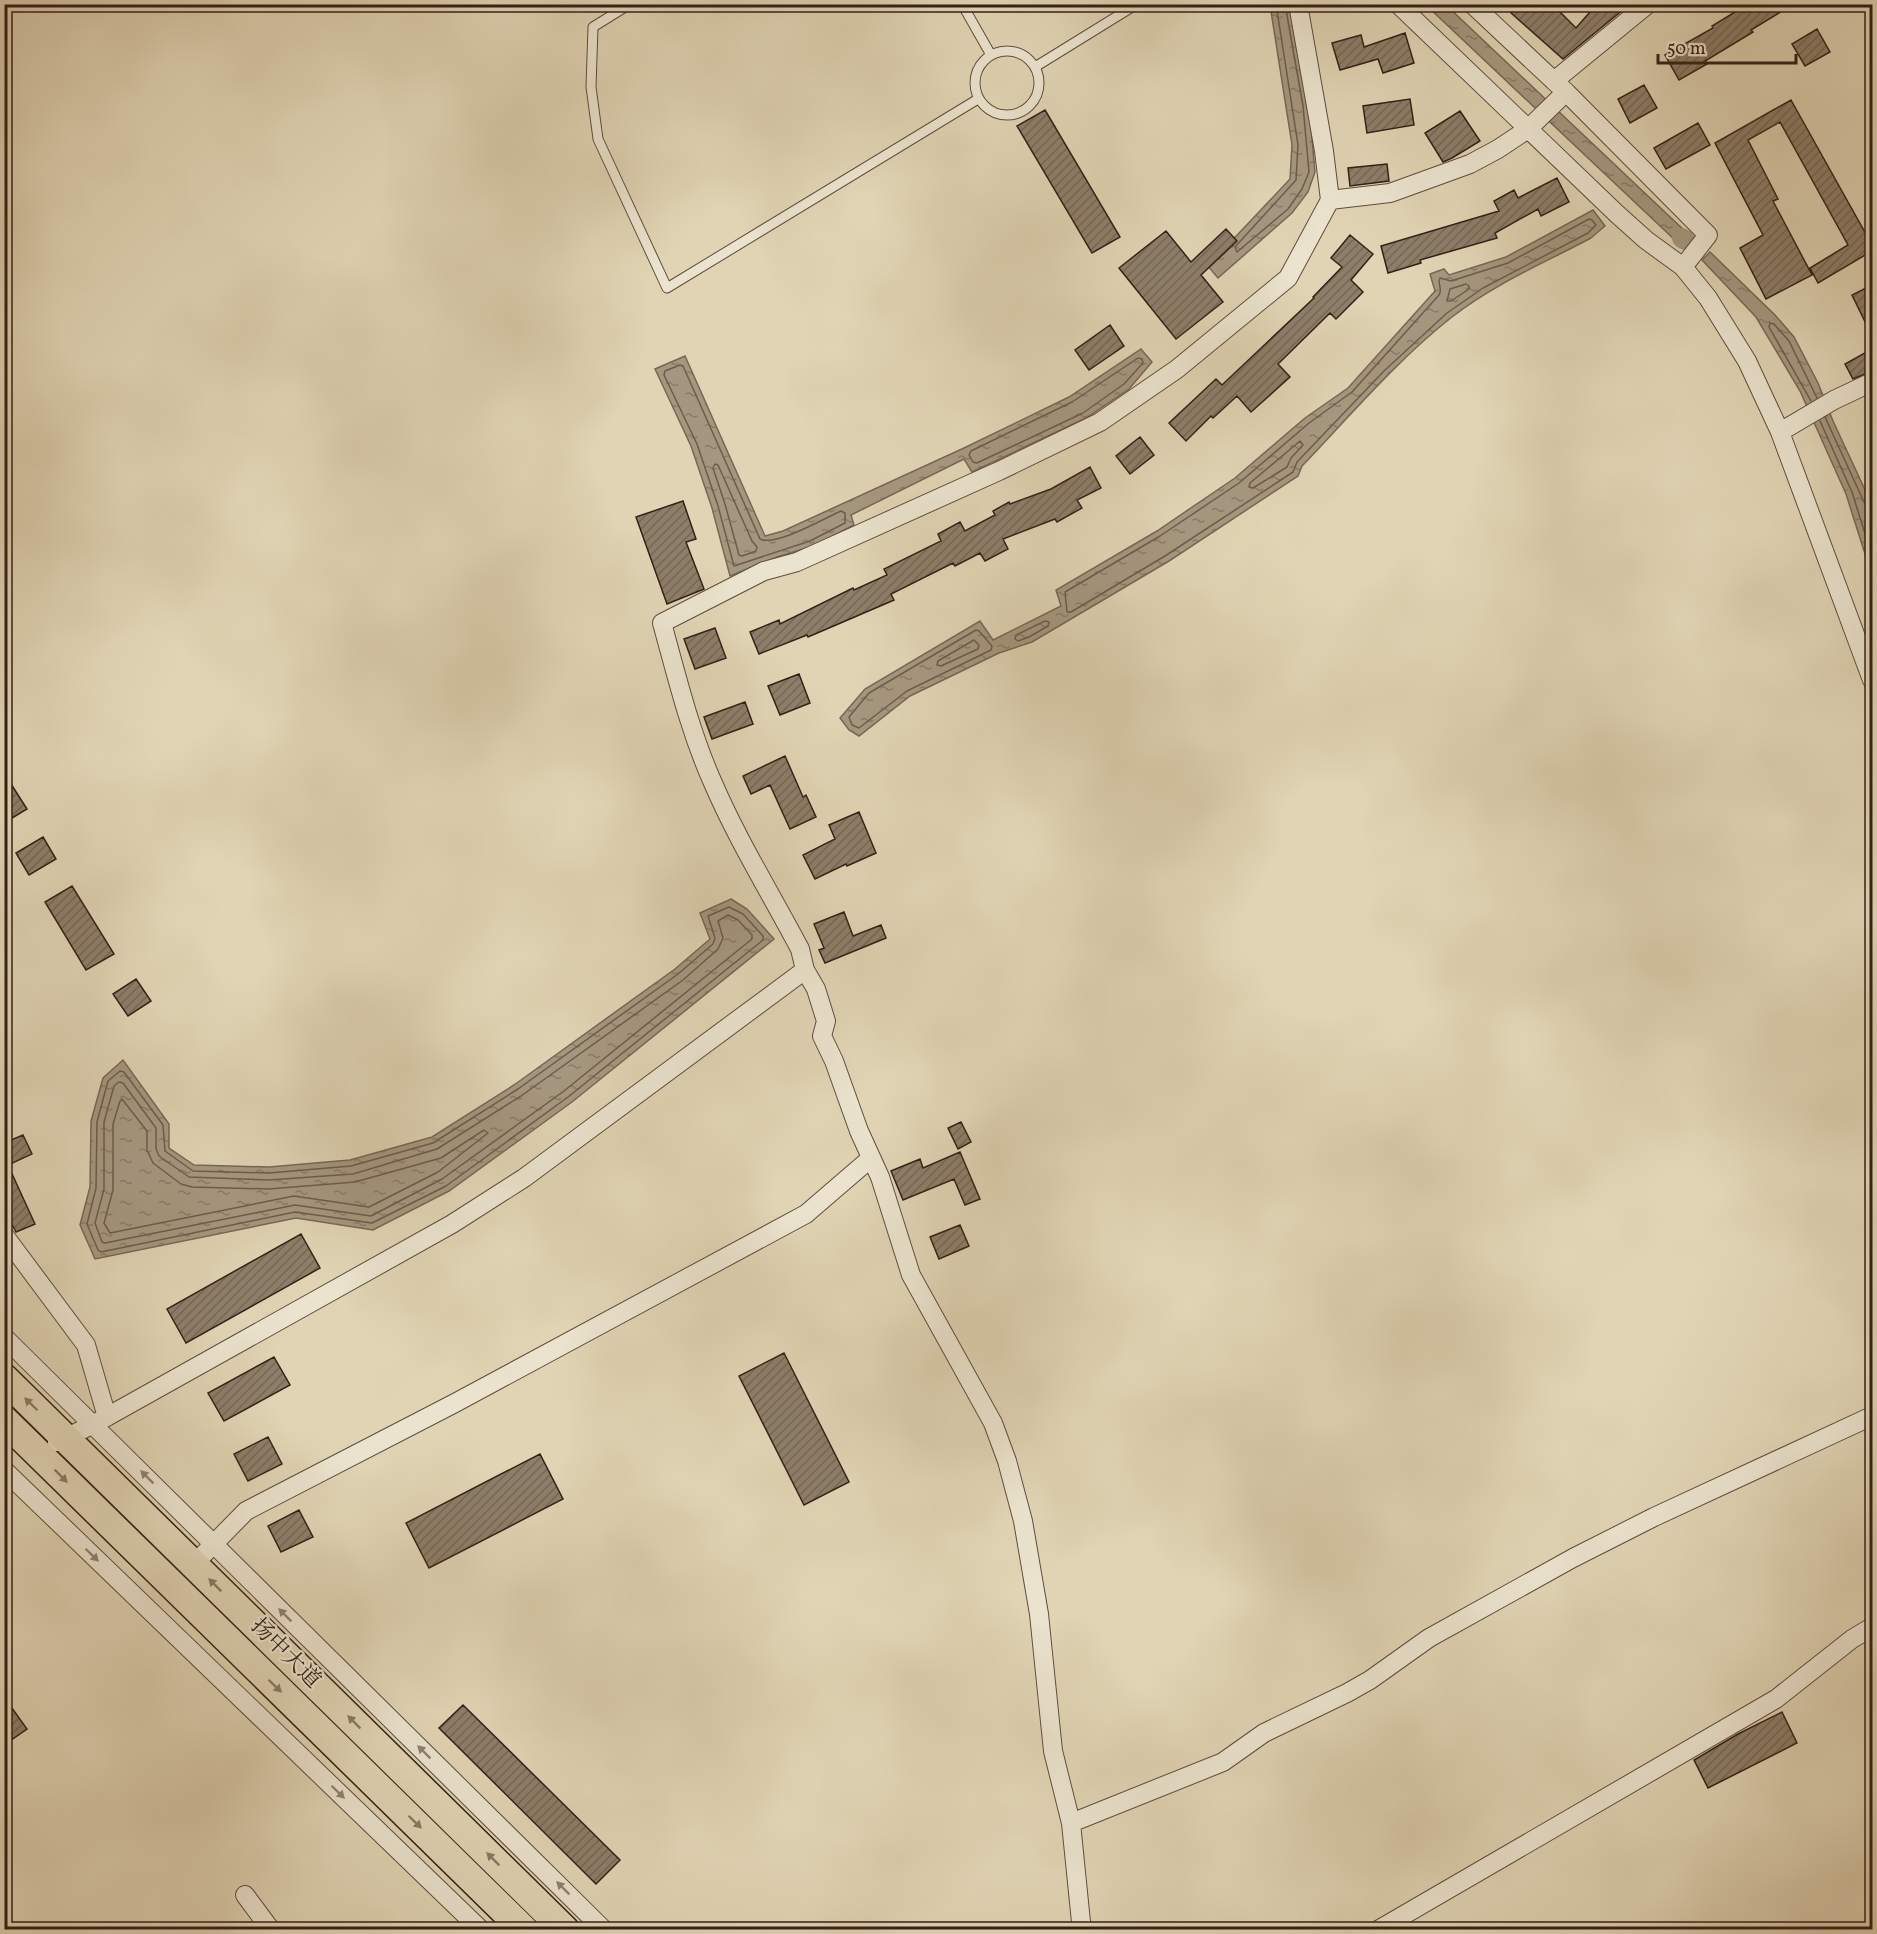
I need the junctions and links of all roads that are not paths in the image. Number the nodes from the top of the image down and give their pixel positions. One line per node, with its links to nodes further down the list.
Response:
1 (630, 4): 11 (lane)
2 (962, 4): 8 (lane)
3 (1137, 4): 9 (lane)
4 (1298, 4): 13 (street)
5 (1398, 4): 12 (street)
6 (1472, 4): 10 (street)
7 (1648, 4): 10 (street)
8 (992, 55): 9 (lane); 11 (lane)
9 (1035, 67): 11 (lane)
10 (1560, 91): 12 (street); 14 (street)
11 (978, 99)
12 (1532, 125): 13 (street); 14 (street)
13 (1330, 200): 18 (street)
14 (1683, 267): 16 (street)
15 (1872, 382): 16 (street)
16 (1780, 432): 17 (street)
17 (1872, 680)
18 (805, 970): 19 (street); 25 (street)
19 (871, 1158): 29 (street); 31 (street)
20 (4, 1235): 25 (street)
21 (4, 1337): 25 (street)
22 (4, 1378): 26 (main road, 扬中大道, one-way to 22)
23 (1872, 1416): 31 (street)
24 (4, 1420): 27 (main road, 扬中大道)
25 (100, 1421): 26 (street); 29 (street, one-way to 25)
26 (66, 1437): 27 (street); 29 (main road, 扬中大道)
27 (38, 1453): 35 (main road, 扬中大道, one-way to 35)
28 (4, 1470): 34 (street, one-way to 34)
29 (204, 1554): 36 (main road, 扬中大道, one-way to 29); 37 (street, one-way to 29)
30 (1872, 1627): 39 (street)
31 (1071, 1823): 38 (street)
32 (245, 1895): 33 (street)
33 (271, 1929)
34 (482, 1929)
35 (524, 1929)
36 (565, 1929)
37 (604, 1929)
38 (1084, 1929)
39 (1378, 1929)

